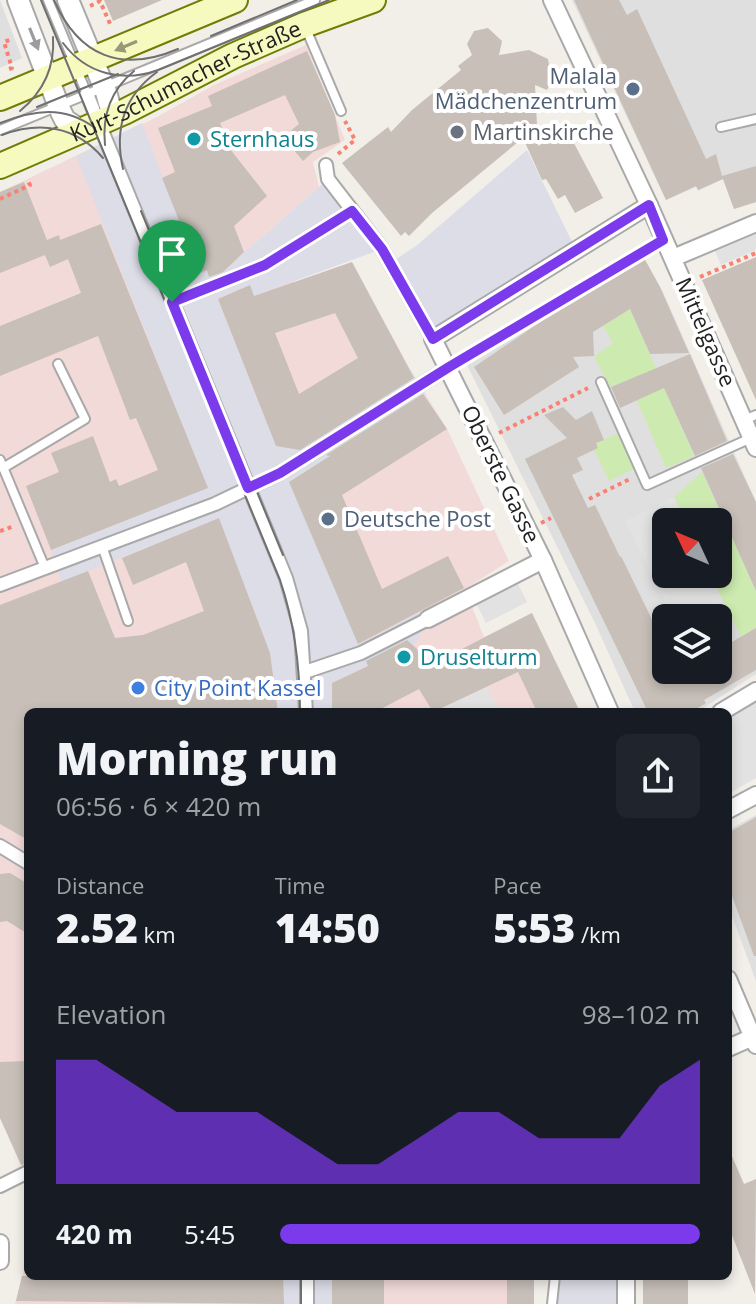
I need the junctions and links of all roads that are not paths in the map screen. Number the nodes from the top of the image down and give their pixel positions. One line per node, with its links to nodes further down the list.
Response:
1 (18, 0): 12 (street, one-way to 12)
2 (48, 0): 11 (lane)
3 (235, 0): 11 (main road, one-way to 11)
4 (315, 0): 8 (lane)
5 (373, 0): 9 (main road, Kurt-Schumacher-Straße)
6 (552, 0): 23 (street, Mittelgasse)
7 (77, 4): 11 (street)
8 (272, 17): 10 (lane); 13 (lane)
9 (304, 25): 10 (main road, Kurt-Schumacher-Straße); 16 (lane)
10 (233, 56): 18 (main road, Kurt-Schumacher-Straße)
11 (84, 64): 12 (main road); 13 (street)
12 (48, 79): 14 (main road); 15 (street)
13 (95, 90): 15 (lane); 18 (street)
14 (0, 98)
15 (58, 106): 18 (street); 20 (lane)
16 (341, 111)
17 (756, 119): 19 (lane)
18 (98, 123): 22 (main road, Kurt-Schumacher-Straße); 27 (street)
19 (721, 127)
20 (0, 130)
21 (326, 165): 24 (street, Oberste Gasse)
22 (0, 166)
23 (649, 205): 26 (street, Mittelgasse); 28 (street)
24 (352, 211): 27 (street); 28 (street, Oberste Gasse)
25 (756, 223): 26 (street)
26 (673, 258): 32 (street, Mittelgasse)
27 (172, 302): 35 (street)
28 (433, 339): 30 (street, Oberste Gasse)
29 (58, 364): 34 (lane)
30 (449, 367): 35 (street); 37 (street, Oberste Gasse)
31 (601, 382): 33 (lane)
32 (750, 418): 33 (street, Mittelgasse)
33 (754, 443)
34 (2, 464): 38 (lane)
35 (248, 488): 36 (street); 42 (street)
36 (102, 546): 38 (street); 41 (lane)
37 (543, 560): 40 (street); 45 (street, Oberste Gasse)
38 (45, 568): 39 (street)
39 (0, 585)
40 (428, 619): 42 (street)
41 (128, 621)
42 (305, 672): 44 (street)
43 (756, 691): 46 (street)
44 (306, 708)
45 (608, 708)
46 (728, 708)
47 (756, 795): 48 (street)
48 (732, 808)
49 (0, 846): 50 (street)
50 (24, 861)
51 (732, 989): 52 (street)
52 (754, 1041): 53 (street)
53 (732, 1047)
54 (24, 1174): 55 (street)
55 (0, 1186)
56 (0, 1243): 57 (street)
57 (0, 1261)
58 (307, 1280): 61 (street)
59 (555, 1280): 62 (lane)
60 (626, 1280): 63 (street)
61 (307, 1304)
62 (552, 1304)
63 (626, 1304)

